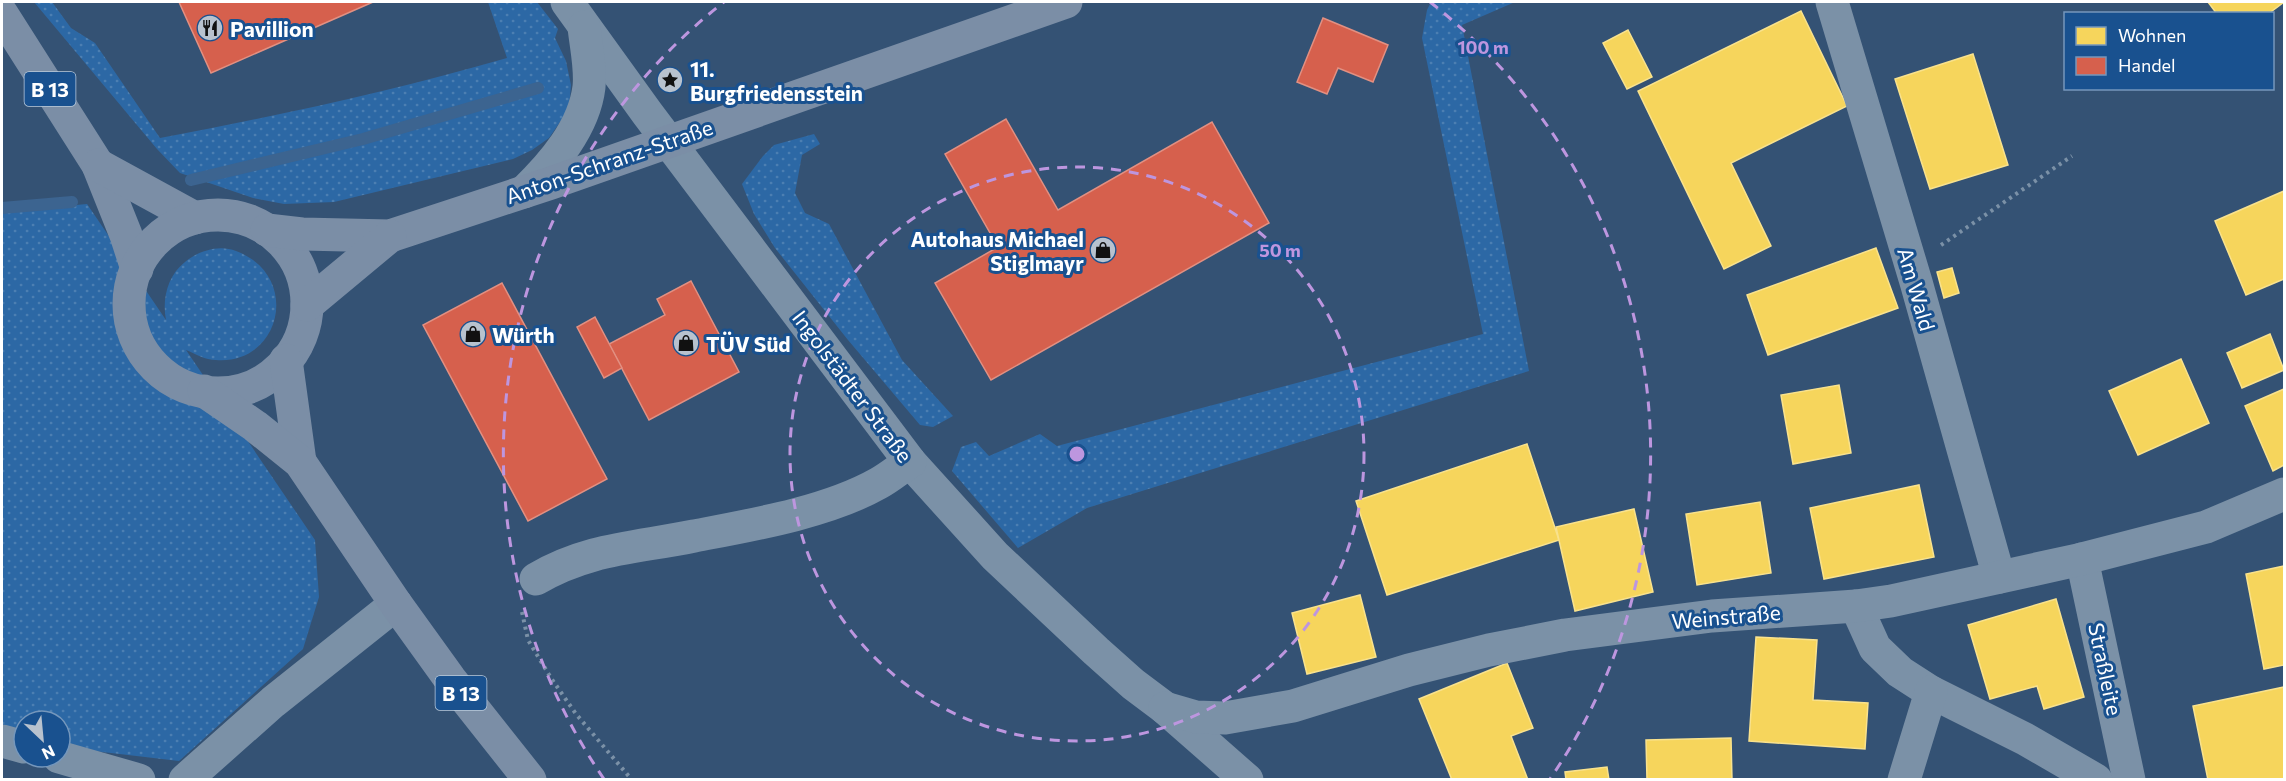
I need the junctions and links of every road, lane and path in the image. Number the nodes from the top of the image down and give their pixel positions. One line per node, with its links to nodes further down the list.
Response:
1 (1066, 2): 5 (main road, Anton-Schranz-Straße)
2 (1832, 2): 12 (street, Am Wald)
3 (575, 13): 5 (street, Ingolstädter Straße); 8 (street, Ingolstädter Straße)
4 (2, 14): 7 (main road, B 13)
5 (669, 141): 8 (main road, Anton-Schranz-Straße); 18 (street, Ingolstädter Straße)
6 (2072, 156): 12 (path)
7 (98, 165): 9 (main road, B 13); 13 (main road, B 13)
8 (524, 192): 11 (main road, Anton-Schranz-Straße)
9 (195, 218): 10 (main road, B 13); 13 (main road, B 13)
10 (267, 230): 11 (main road, Anton-Schranz-Straße); 14 (main road, B 13)
11 (390, 236): 14 (main road, Anton-Schranz-Straße)
12 (1911, 266): 21 (street, Am Wald)
13 (137, 269): 16 (main road, B 13)
14 (307, 305): 15 (main road, B 13)
15 (286, 360): 16 (main road, B 13); 17 (main road, B 13)
16 (204, 391): 17 (main road, B 13)
17 (300, 462): 23 (main road, B 13)
18 (909, 462): 22 (street); 26 (street, Ingolstädter Straße)
19 (2284, 494): 20 (street, Weinstraße)
20 (2082, 559): 21 (street, Weinstraße); 35 (street, Straßleite)
21 (1999, 577): 24 (street, Weinstraße)
22 (536, 579): 31 (path)
23 (396, 604): 29 (street); 30 (main road, B 13)
24 (1856, 606): 25 (street); 26 (street, Weinstraße)
25 (1931, 692): 33 (street); 34 (street)
26 (1165, 708): 32 (street, Ingolstädter Straße)
27 (72, 761): 28 (street)
28 (138, 780)
29 (185, 780)
30 (530, 780)
31 (632, 780)
32 (1247, 780)
33 (1904, 780)
34 (2096, 780)
35 (2129, 780)

